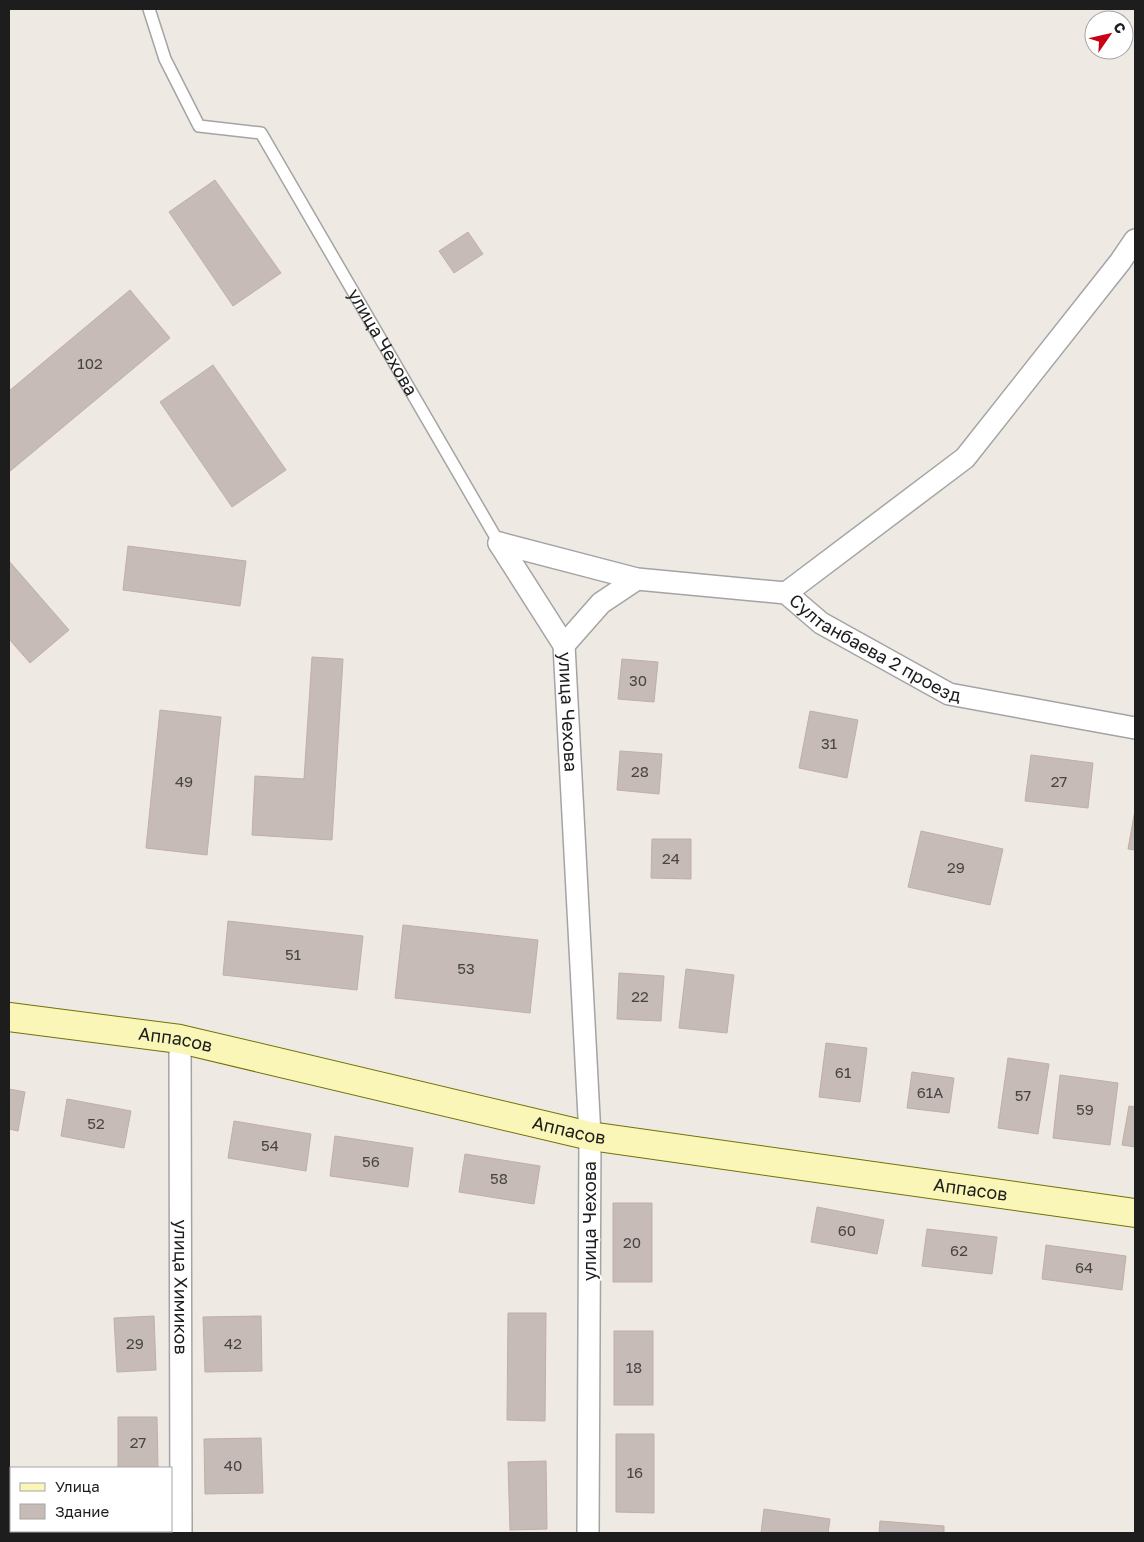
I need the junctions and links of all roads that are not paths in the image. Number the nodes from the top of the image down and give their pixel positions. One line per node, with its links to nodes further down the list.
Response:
1 (149, 9): 4 (lane, улица Чехова)
2 (1135, 240): 3 (street)
3 (1128, 265): 6 (street)
4 (499, 543): 5 (street, Султанбаева 2 проезд); 7 (street, улица Чехова)
5 (637, 579): 6 (street, Султанбаева 2 проезд); 7 (street)
6 (786, 594): 8 (street, Султанбаева 2 проезд)
7 (564, 645): 11 (street, улица Чехова)
8 (1135, 728)
9 (9, 1018): 10 (street, Аппасов)
10 (180, 1039): 11 (street, Аппасов); 13 (street, улица Химиков)
11 (590, 1136): 12 (street, Аппасов); 14 (street, улица Чехова)
12 (1135, 1213)
13 (181, 1533)
14 (588, 1533)

